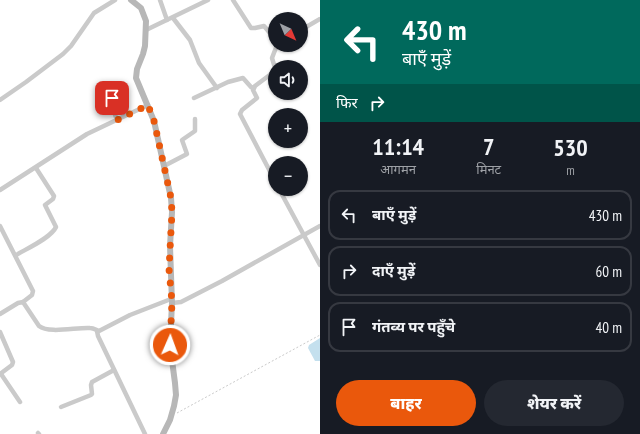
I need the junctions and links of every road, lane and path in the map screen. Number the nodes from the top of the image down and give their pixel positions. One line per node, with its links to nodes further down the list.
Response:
1 (115, 0): 17 (street)
2 (131, 0): 10 (street)
3 (160, 0): 8 (street)
4 (208, 0): 6 (street)
5 (233, 0): 11 (street)
6 (173, 18): 8 (street); 13 (street)
7 (320, 19): 9 (street)
8 (167, 20): 10 (street)
9 (308, 26)
10 (146, 30): 18 (street)
11 (268, 31)
12 (268, 77): 14 (street)
13 (218, 88): 14 (street); 16 (street)
14 (254, 88): 23 (street)
15 (112, 98): 20 (street)
16 (194, 98)
17 (0, 100)
18 (148, 105): 20 (street); 21 (street)
19 (196, 119): 21 (street)
20 (117, 120): 22 (street)
21 (164, 166): 31 (street)
22 (36, 168): 24 (street); 29 (street)
23 (268, 168)
24 (0, 190)
25 (283, 196): 28 (street)
26 (0, 226): 29 (street)
27 (320, 226): 28 (street)
28 (304, 236): 30 (street); 31 (street)
29 (16, 255): 32 (street)
30 (320, 265)
31 (171, 301): 34 (street); 41 (street)
32 (23, 302): 33 (street); 34 (street)
33 (0, 314)
34 (98, 331): 37 (street)
35 (0, 332): 38 (street)
36 (320, 335): 41 (path)
37 (114, 370): 40 (street); 42 (street)
38 (0, 374): 39 (street)
39 (20, 402)
40 (61, 407)
41 (171, 416): 43 (street)
42 (145, 434)
43 (163, 434)

